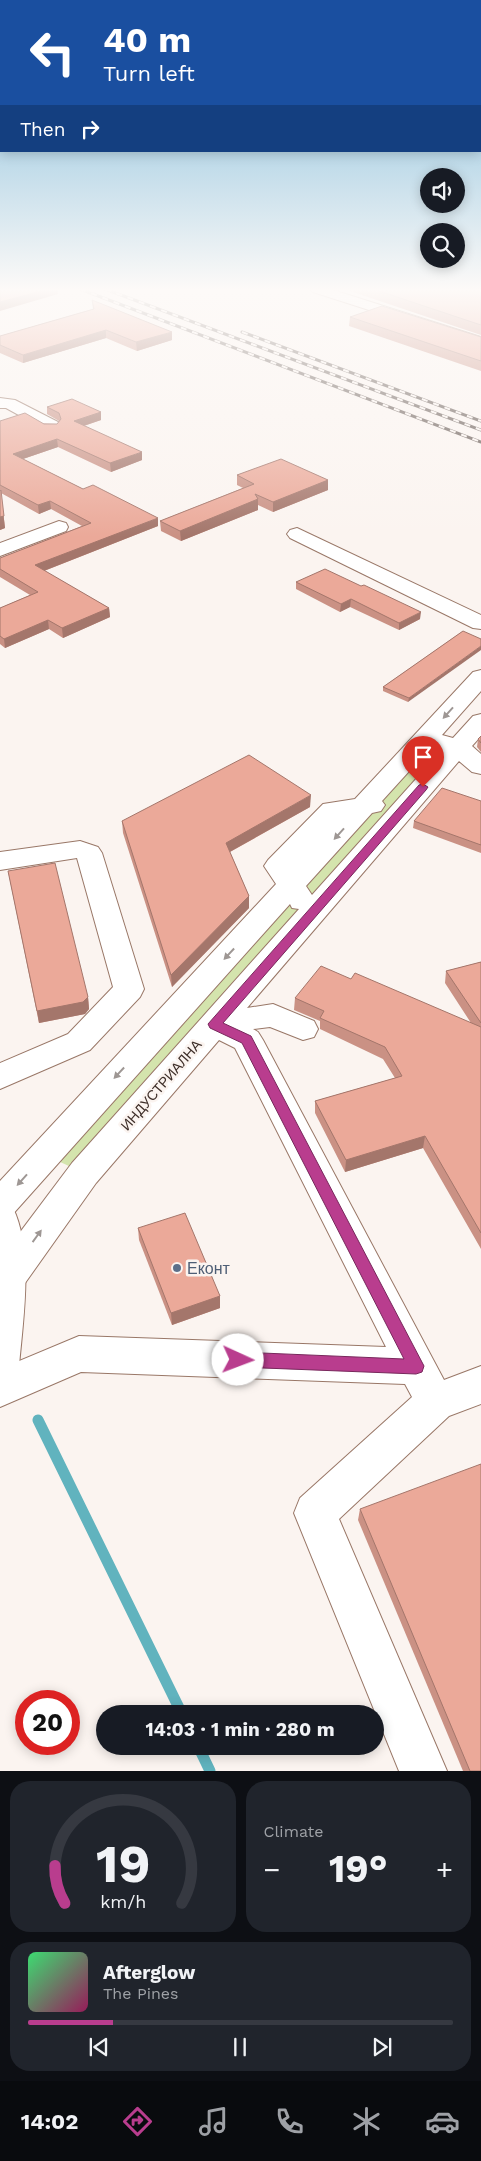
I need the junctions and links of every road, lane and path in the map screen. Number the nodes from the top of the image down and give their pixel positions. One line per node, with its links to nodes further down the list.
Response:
1 (0, 403): 2 (street)
2 (52, 426)
3 (59, 527): 5 (street)
4 (296, 534): 6 (street)
5 (0, 550)
6 (481, 623)
7 (481, 678): 9 (street, one-way to 9)
8 (481, 721): 10 (street, ИНДУСТРИАЛНА)
9 (427, 737): 10 (street); 13 (street)
10 (458, 747): 11 (street); 12 (street, ИНДУСТРИАЛНА)
11 (481, 767)
12 (411, 801): 13 (street); 16 (street, ИНДУСТРИАЛНА)
13 (363, 806): 15 (street)
14 (0, 861): 19 (street)
15 (292, 886): 16 (street); 20 (street, one-way to 20)
16 (311, 915): 17 (street, ИНДУСТРИАЛНА)
17 (215, 1024): 18 (street); 22 (street, ИНДУСТРИАЛНА, one-way to 17); 24 (street)
18 (303, 1029)
19 (0, 1077)
20 (0, 1205)
21 (0, 1219): 22 (street)
22 (4, 1282): 23 (street)
23 (0, 1366)
24 (416, 1366): 26 (street); 27 (street)
25 (481, 1386): 27 (street)
26 (0, 1388)
27 (435, 1402): 28 (street)
28 (423, 1771)

